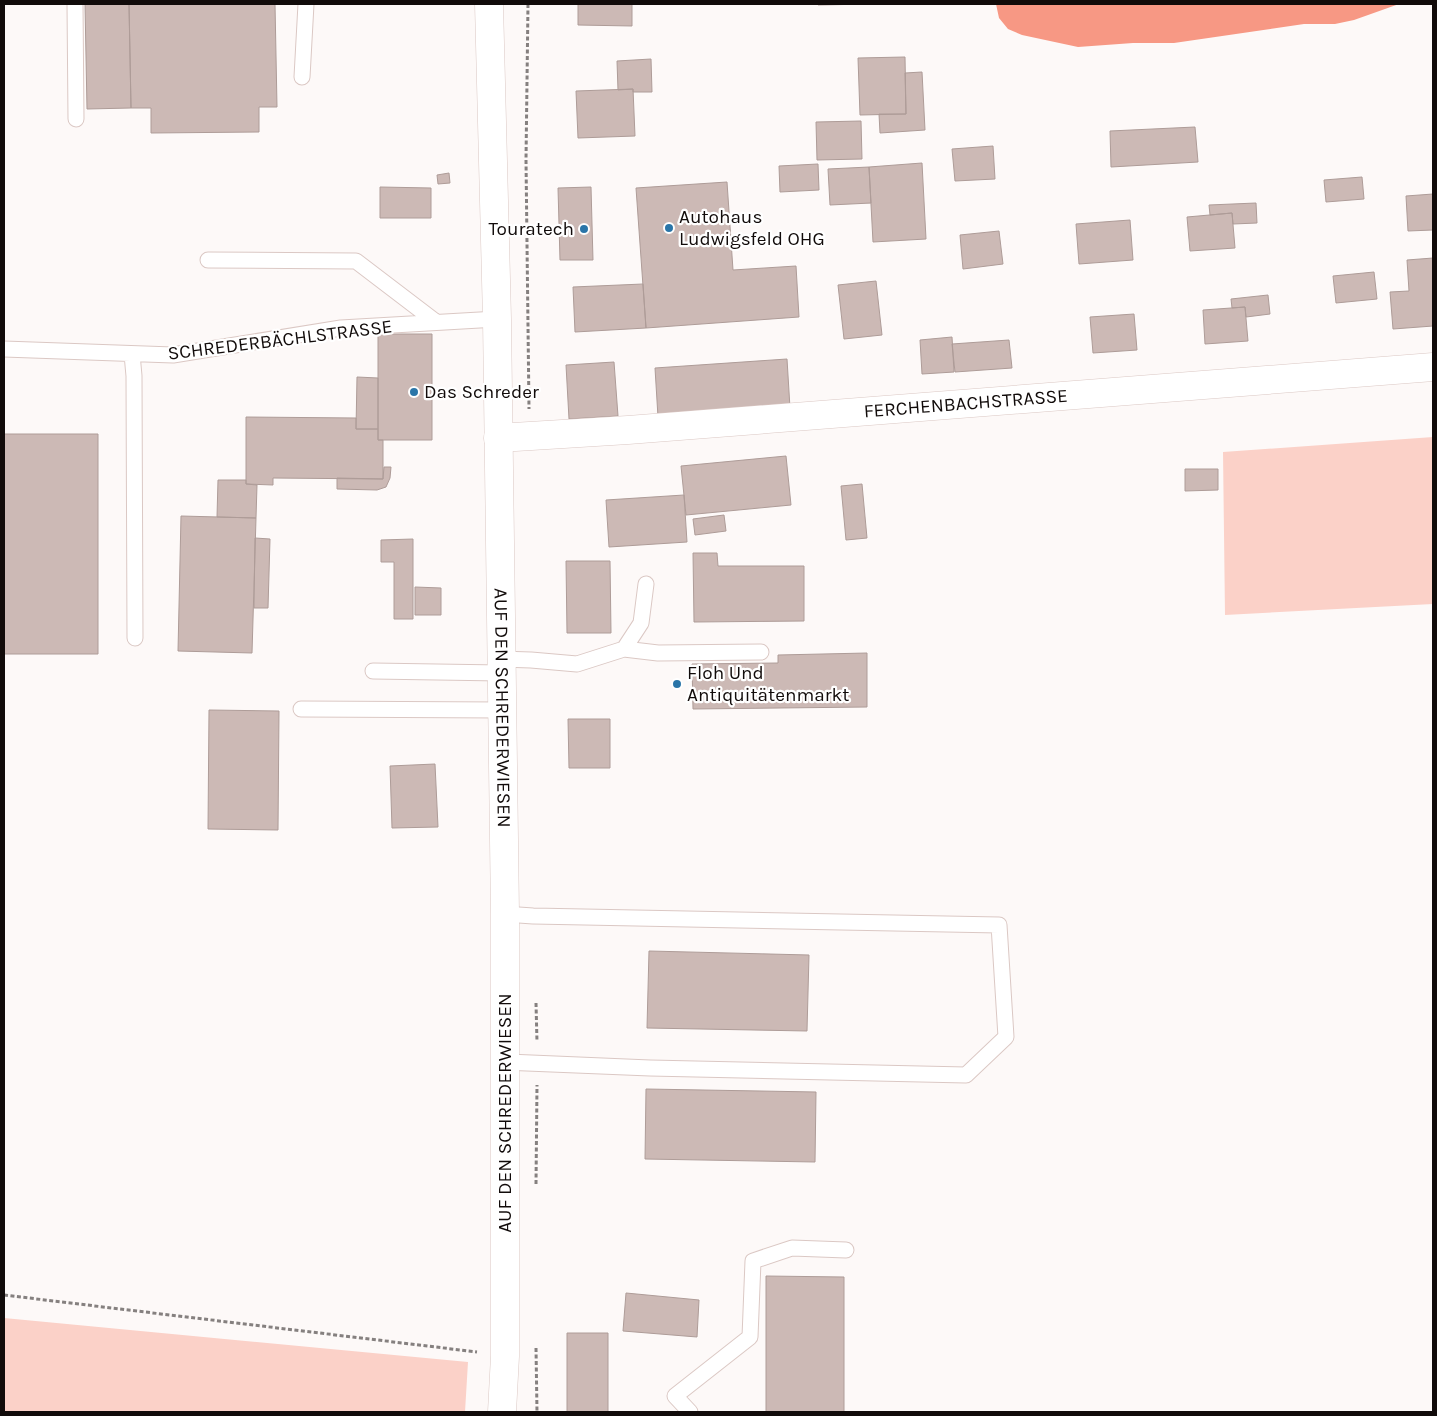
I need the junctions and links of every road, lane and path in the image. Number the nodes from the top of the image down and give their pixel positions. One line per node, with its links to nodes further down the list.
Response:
1 (75, 4): 6 (lane)
2 (306, 4): 5 (lane)
3 (489, 4): 8 (street, AUF DEN SCHREDERWIESEN)
4 (528, 4): 13 (path)
5 (302, 77)
6 (76, 119)
7 (208, 260): 9 (lane)
8 (497, 319): 9 (lane, SCHREDERBÄCHLSTRASSE); 14 (street, AUF DEN SCHREDERWIESEN)
9 (436, 322): 11 (lane, SCHREDERBÄCHLSTRASSE)
10 (4, 349): 11 (lane, SCHREDERBÄCHLSTRASSE)
11 (132, 354): 16 (lane)
12 (1433, 367): 13 (street, FERCHENBACHSTRASSE)
13 (530, 437): 14 (street, FERCHENBACHSTRASSE)
14 (498, 438): 19 (street, AUF DEN SCHREDERWIESEN)
15 (646, 584): 17 (lane)
16 (135, 638)
17 (624, 649): 18 (lane); 19 (lane)
18 (761, 652)
19 (501, 666): 20 (lane); 22 (street, AUF DEN SCHREDERWIESEN)
20 (373, 671)
21 (301, 709): 22 (lane)
22 (502, 710): 23 (street, AUF DEN SCHREDERWIESEN)
23 (505, 914): 24 (street, AUF DEN SCHREDERWIESEN); 24 (lane)
24 (505, 1062): 27 (street, AUF DEN SCHREDERWIESEN)
25 (846, 1250): 29 (lane)
26 (4, 1295): 27 (path)
27 (505, 1356): 28 (street, AUF DEN SCHREDERWIESEN)
28 (502, 1412)
29 (690, 1412)

